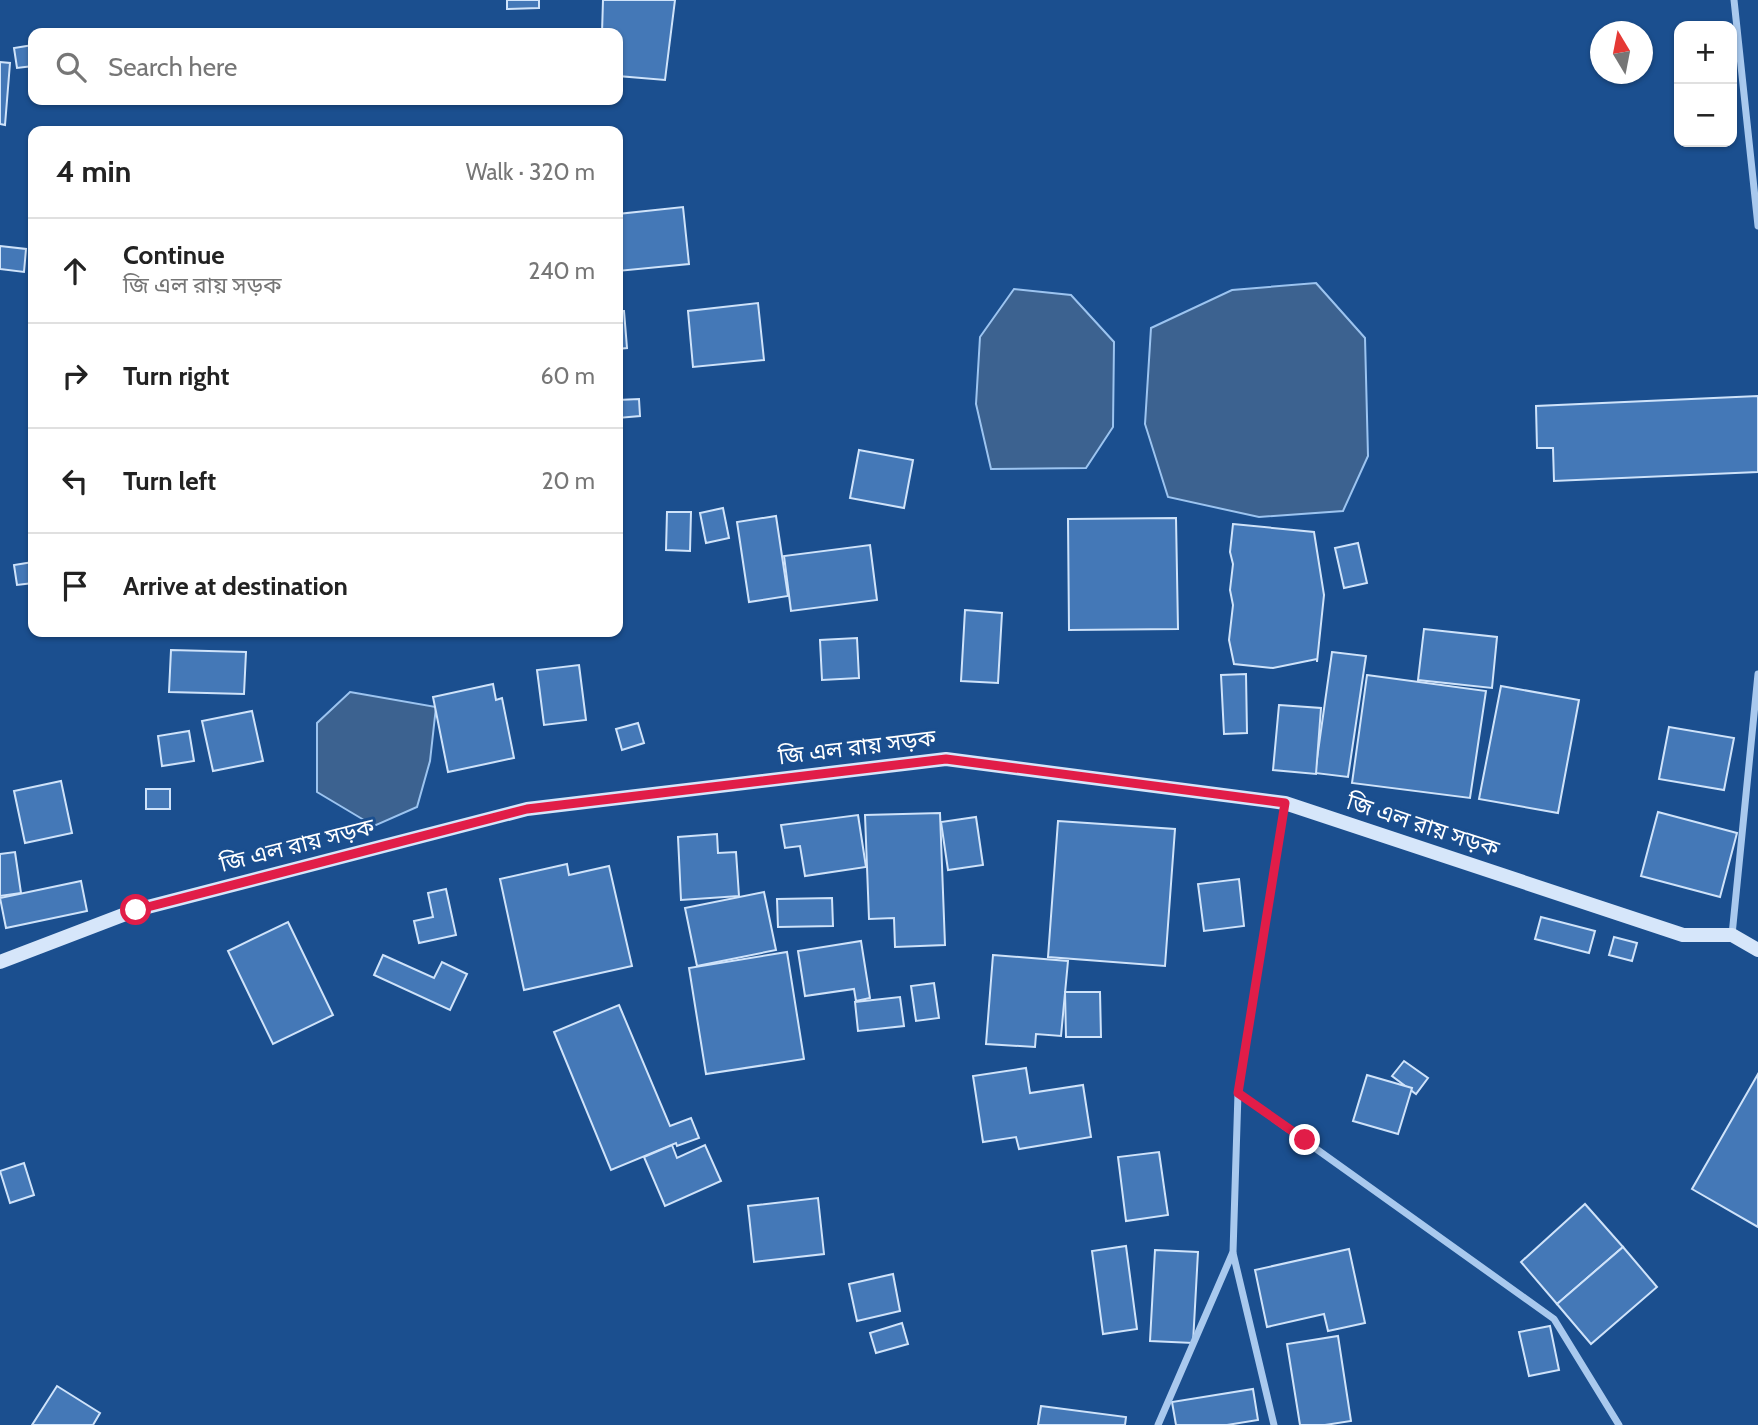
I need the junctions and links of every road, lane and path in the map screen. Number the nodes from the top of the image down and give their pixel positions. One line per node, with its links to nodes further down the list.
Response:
1 (1734, 0): 2 (street)
2 (1758, 226)
3 (1758, 674): 5 (street)
4 (1285, 803): 5 (main road, জি এল রায় সড়ক); 7 (main road, জি এল রায় সড়ক); 8 (street)
5 (1732, 935): 6 (main road, জি এল রায় সড়ক)
6 (1758, 950)
7 (0, 962)
8 (1238, 1093): 9 (street); 12 (street)
9 (1233, 1252): 10 (street); 11 (street)
10 (1158, 1425)
11 (1274, 1425)
12 (1619, 1425)

